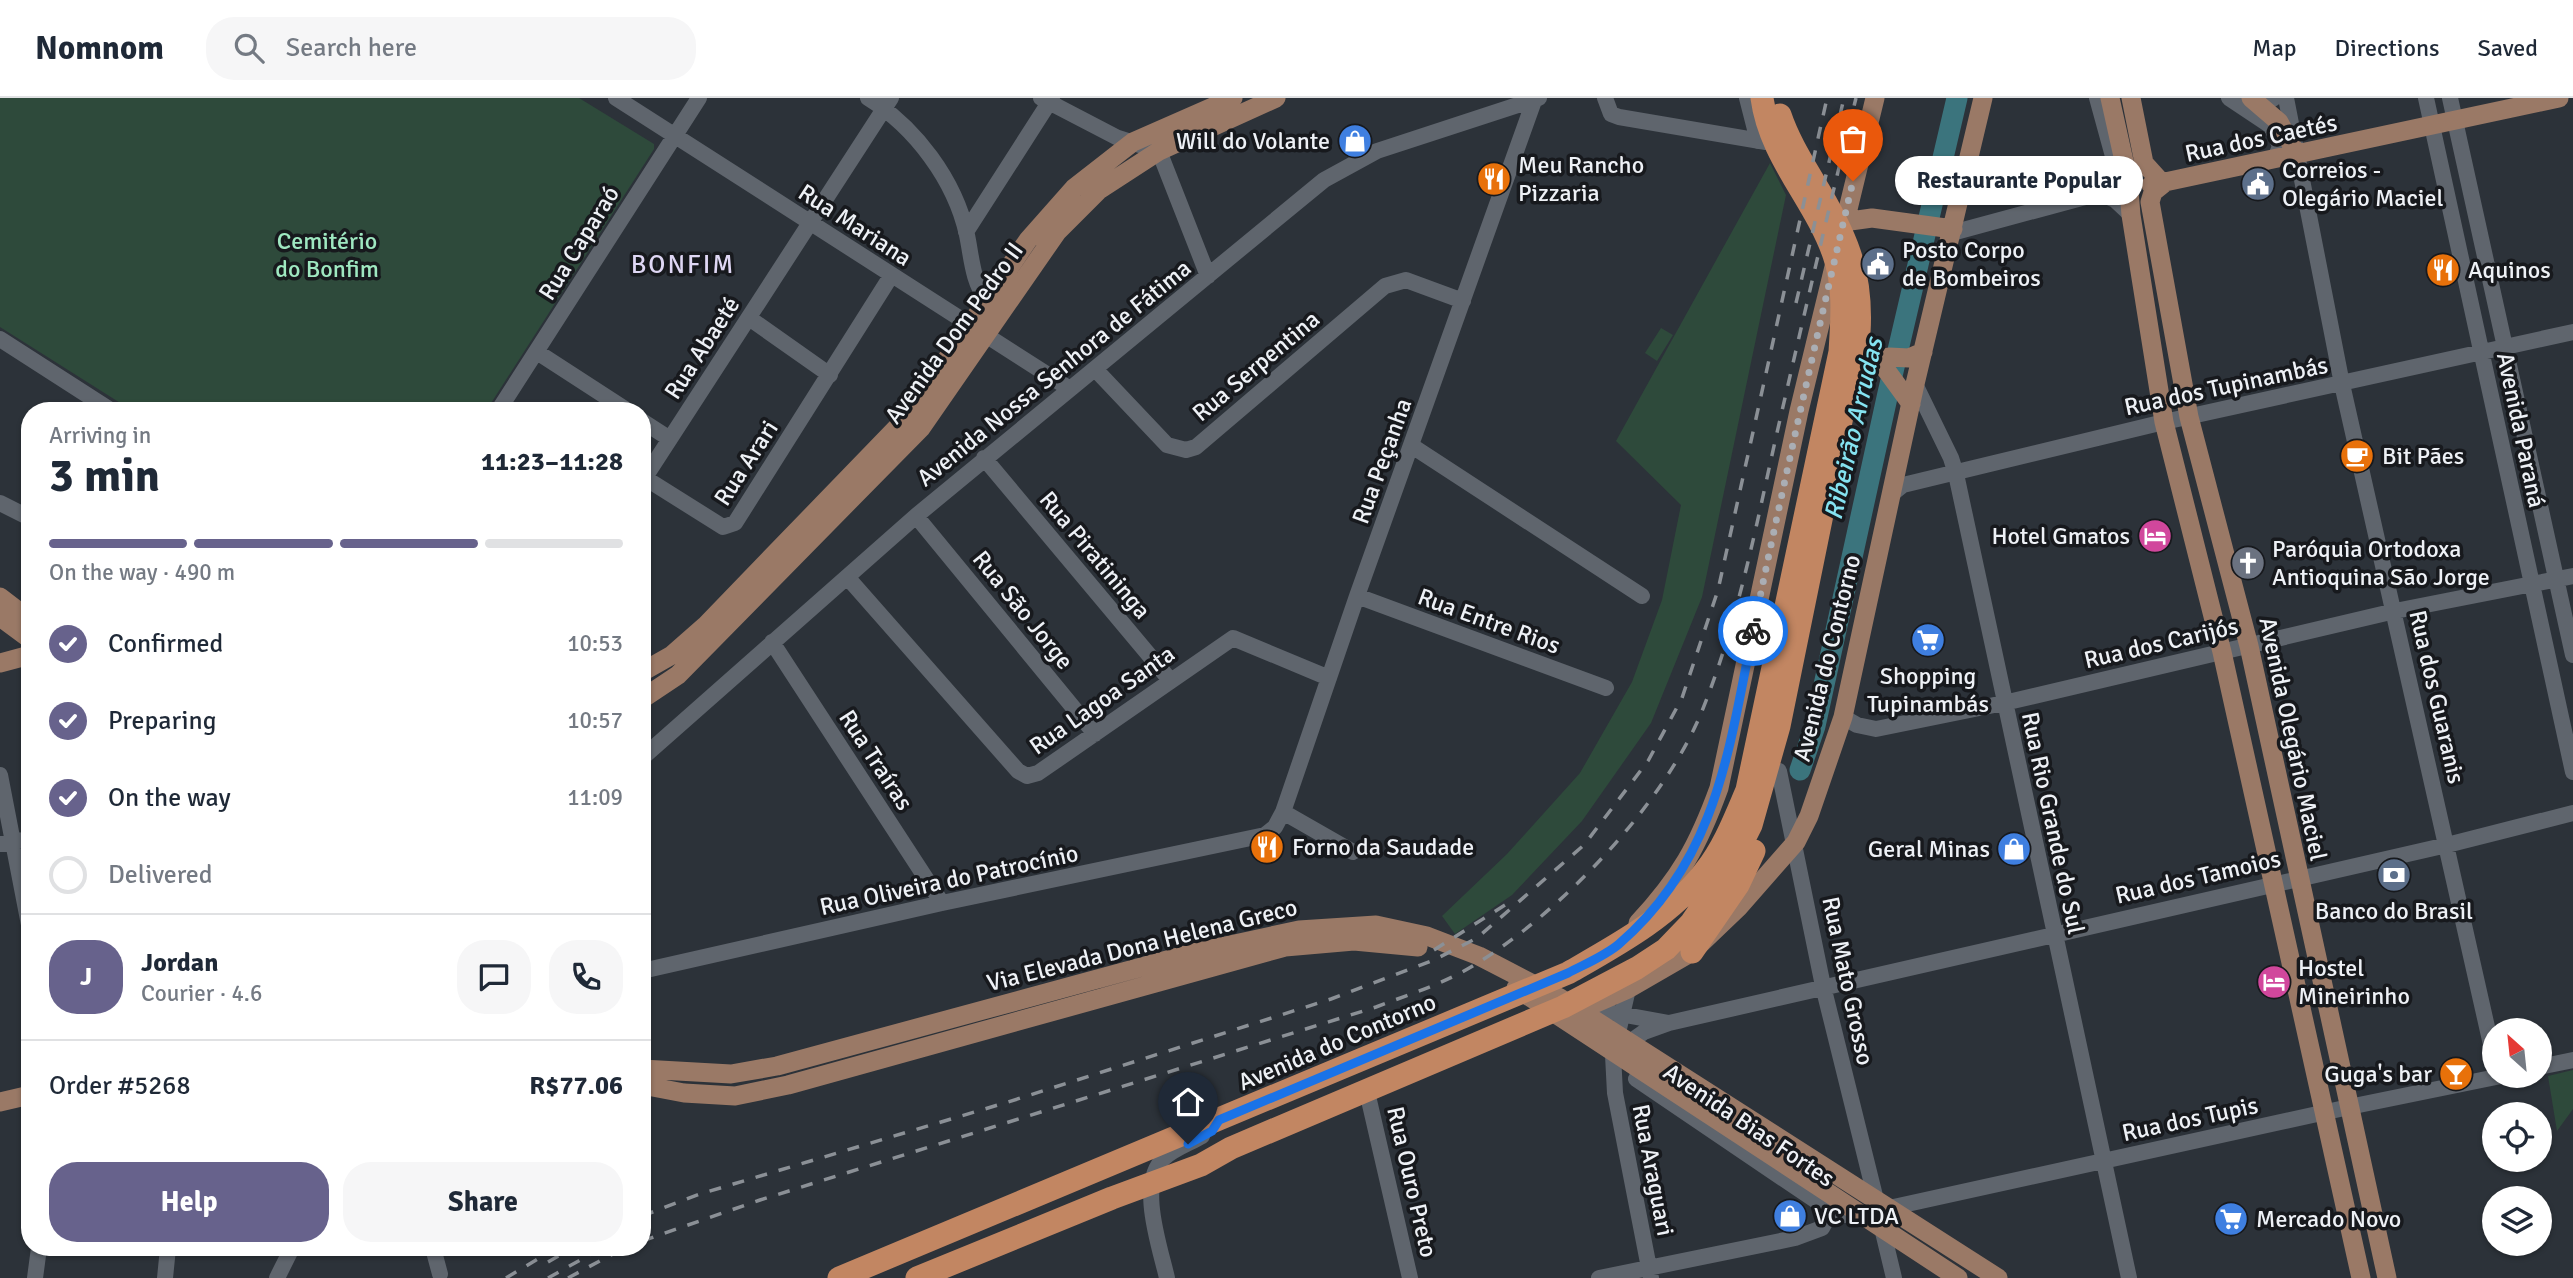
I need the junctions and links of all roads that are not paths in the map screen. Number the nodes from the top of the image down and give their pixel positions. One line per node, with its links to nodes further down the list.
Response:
1 (616, 98): 27 (street, Rua Mariana)
2 (699, 98): 27 (street, Rua Caparaó)
3 (868, 98): 23 (street)
4 (1233, 98): 28 (main road, Avenida Dom Pedro II)
5 (1276, 98): 29 (main road, Avenida Dom Pedro II)
6 (1536, 98): 41 (street, Avenida Nossa Senhora de Fátima); 44 (street, Rua Peçanha)
7 (1605, 98): 8 (street)
8 (1747, 98)
9 (1762, 98): 52 (highway, Avenida do Contorno)
10 (1777, 98): 52 (highway, Avenida do Contorno)
11 (1875, 98): 37 (main road, Avenida do Contorno)
12 (1983, 98): 38 (main road, Avenida do Contorno)
13 (2097, 98): 32 (street, Avenida Olegário Maciel)
14 (2110, 98): 32 (main road)
15 (2131, 98): 33 (main road)
16 (2229, 98): 31 (street)
17 (2286, 98): 30 (street, Rua dos Guaranis)
18 (2426, 98): 26 (street, Avenida Paraná)
19 (2450, 98): 25 (street, Avenida Paraná)
20 (2559, 98): 24 (main road, Rua dos Caetés)
21 (1047, 100): 28 (street); 39 (street)
22 (2263, 100): 30 (main road)
23 (888, 103): 36 (street, Rua Abaeté); 39 (street)
24 (2516, 103): 25 (main road, Rua dos Caetés)
25 (2455, 120): 26 (main road, Rua dos Caetés); 49 (street, Avenida Paraná)
26 (2431, 126): 30 (main road, Rua dos Caetés); 51 (street, Avenida Paraná)
27 (675, 134): 36 (street, Rua Mariana); 50 (street, Rua Caparaó)
28 (1133, 142): 29 (street); 43 (main road, Avenida Dom Pedro II)
29 (1159, 151): 41 (street); 46 (main road, Avenida Dom Pedro II)
30 (2297, 155): 31 (main road, Rua dos Caetés); 55 (street, Rua dos Guaranis)
31 (2275, 159): 33 (main road, Rua dos Caetés)
32 (2128, 179): 33 (main road, Rua dos Caetés); 34 (street); 35 (main road, Avenida Olegário Maciel)
33 (2163, 184): 61 (main road, Avenida Olegário Maciel)
34 (2100, 193): 35 (street); 38 (street)
35 (2131, 215): 62 (main road, Avenida Olegário Maciel)
36 (811, 222): 40 (street, Rua Mariana); 45 (street, Rua Abaeté)
37 (1843, 222): 38 (main road); 42 (main road, Avenida do Contorno)
38 (1954, 227): 52 (main road, Avenida do Contorno)
39 (966, 232): 43 (street)
40 (891, 275): 46 (street, Rua Mariana); 54 (street, Rua Arari)
41 (1208, 276): 53 (street, Avenida Nossa Senhora de Fátima)
42 (1833, 280): 52 (main road); 60 (main road, Avenida do Contorno)
43 (987, 300): 46 (main road, Avenida Dom Pedro II)
44 (1463, 301): 53 (street, Rua Serpentina); 65 (street, Rua Peçanha)
45 (749, 318): 54 (street); 64 (street, Rua Abaeté)
46 (979, 332): 56 (street, Rua Mariana); 91 (main road, Avenida Dom Pedro II); 95 (main road, Avenida Dom Pedro II)
47 (2573, 332): 49 (street, Rua dos Tupinambás)
48 (0, 339): 57 (street)
49 (2505, 349): 51 (street, Rua dos Tupinambás); 76 (street, Avenida Paraná)
50 (537, 352): 58 (street, Rua Caparaó); 59 (street)
51 (2481, 354): 55 (street, Rua dos Tupinambás); 77 (street, Avenida Paraná)
52 (1890, 366): 60 (main road); 68 (street, Rua Rio Grande do Sul); 70 (main road, Avenida do Contorno); 98 (highway, Avenida do Contorno); 117 (highway, Avenida do Contorno)
53 (1095, 369): 56 (street, Avenida Nossa Senhora de Fátima)
54 (830, 374): 69 (street, Rua Arari)
55 (2342, 384): 61 (street, Rua dos Tupinambás); 81 (street, Rua dos Guaranis)
56 (1070, 389): 66 (street, Avenida Nossa Senhora de Fátima)
57 (97, 402)
58 (504, 402)
59 (614, 402)
60 (1799, 411): 117 (main road, Avenida do Contorno)
61 (2189, 417): 62 (street, Rua dos Tupinambás); 86 (main road, Avenida Olegário Maciel)
62 (2164, 422): 68 (street, Rua dos Tupinambás); 87 (main road, Avenida Olegário Maciel)
63 (651, 427): 64 (street)
64 (670, 439): 67 (street, Rua Abaeté)
65 (1412, 446): 78 (street, Rua Peçanha); 79 (street)
66 (984, 458): 73 (street, Avenida Nossa Senhora de Fátima); 93 (street, Rua Piratininga)
67 (651, 469)
68 (1956, 474): 70 (street, Rua dos Tupinambás); 96 (street, Rua Rio Grande do Sul)
69 (651, 484)
70 (1893, 493): 97 (main road, Avenida do Contorno)
71 (0, 503): 72 (street)
72 (21, 514)
73 (916, 516): 75 (street, Avenida Nossa Senhora de Fátima); 99 (street, Rua São Jorge)
74 (2573, 576): 76 (street, Rua dos Carijós)
75 (848, 578): 85 (street, Avenida Nossa Senhora de Fátima); 99 (street, Rua Lagoa Santa)
76 (2556, 580): 77 (street, Rua dos Carijós); 88 (street, Avenida Paraná)
77 (2532, 584): 81 (street, Rua dos Carijós); 102 (street, Avenida Paraná)
78 (1357, 596): 92 (street, Rua Peçanha); 94 (street, Rua Entre Rios)
79 (1642, 596)
80 (0, 597): 82 (main road)
81 (2395, 611): 86 (street, Rua dos Carijós); 109 (street, Rua dos Guaranis)
82 (21, 613)
83 (0, 617): 84 (main road)
84 (21, 632)
85 (772, 642): 100 (street, Avenida Nossa Senhora de Fátima); 114 (street, Rua Traíras)
86 (2249, 646): 87 (street, Rua dos Carijós); 112 (main road, Avenida Olegário Maciel)
87 (2222, 652): 96 (street, Rua dos Carijós); 113 (main road, Avenida Olegário Maciel)
88 (2573, 655)
89 (21, 657): 90 (main road)
90 (0, 663)
91 (651, 666)
92 (1329, 678): 93 (street, Rua Lagoa Santa); 104 (street, Rua Peçanha)
93 (1170, 680): 99 (street, Rua Lagoa Santa)
94 (1606, 688)
95 (651, 693)
96 (2004, 703): 97 (street, Rua dos Carijós); 115 (street, Rua Rio Grande do Sul)
97 (1843, 717): 108 (main road, Avenida do Contorno)
98 (1779, 726): 101 (highway); 144 (highway, Avenida do Contorno)
99 (1096, 734)
100 (651, 745)
101 (1779, 771): 108 (street, Rua Mato Grosso); 118 (highway)
102 (2573, 772)
103 (0, 775): 107 (street)
104 (1283, 812): 106 (street, Rua Peçanha); 110 (street)
105 (2573, 813): 109 (street, Rua dos Tamoios)
106 (1265, 835): 114 (street, Rua Oliveira do Patrocínio)
107 (15, 842): 111 (street)
108 (1796, 842): 118 (main road, Avenida do Contorno); 120 (street, Rua Mato Grosso)
109 (2447, 845): 112 (street, Rua dos Tamoios); 124 (street, Rua dos Guaranis)
110 (1353, 852)
111 (21, 877)
112 (2298, 877): 113 (street, Rua dos Tamoios); 140 (main road, Avenida Olegário Maciel)
113 (2274, 883): 115 (street, Rua dos Tamoios); 141 (main road, Avenida Olegário Maciel)
114 (942, 903): 119 (street, Rua Oliveira do Patrocínio)
115 (2054, 934): 120 (street, Rua dos Tamoios); 143 (street, Rua Rio Grande do Sul)
116 (1427, 942): 130 (main road, Via Elevada Dona Helena Greco); 135 (main road, Via Elevada Dona Helena Greco); 145 (main road, Via Elevada Dona Helena Greco); 148 (main road, Via Elevada Dona Helena Greco)
117 (1618, 945): 142 (highway, Avenida do Contorno)
118 (1692, 952): 121 (main road, Avenida do Contorno)
119 (651, 969)
120 (1824, 986): 125 (street, Rua dos Tamoios); 147 (street, Rua Mato Grosso)
121 (1628, 989): 122 (main road, Avenida do Contorno); 123 (street, Rua Araguari)
122 (1587, 1008): 123 (street, Rua dos Tamoios); 136 (main road, Avenida do Contorno)
123 (1620, 1013): 125 (street, Rua dos Tamoios); 126 (street, Rua Araguari)
124 (2485, 1018)
125 (1669, 1023): 126 (street, Rua dos Tamoios); 127 (street)
126 (1613, 1055): 134 (street, Rua Araguari)
127 (1657, 1056): 131 (street); 147 (street, Avenida Bias Fortes)
128 (2573, 1060): 129 (street)
129 (2552, 1065)
130 (651, 1070)
131 (1636, 1079): 134 (street, Avenida Bias Fortes); 148 (street, Avenida Bias Fortes)
132 (2482, 1079): 140 (street, Rua dos Tupis)
133 (651, 1087): 135 (main road, Via Elevada Dona Helena Greco)
134 (1615, 1093): 154 (street, Rua Araguari)
135 (735, 1096): 138 (main road)
136 (1368, 1096): 144 (main road, Avenida do Contorno); 162 (street, Rua Ouro Preto)
137 (21, 1098): 139 (main road)
138 (651, 1099)
139 (0, 1102)
140 (2348, 1107): 141 (street, Rua dos Tupis); 169 (main road, Avenida Olegário Maciel)
141 (2324, 1113): 143 (street, Rua dos Tupis); 168 (main road, Avenida Olegário Maciel)
142 (1219, 1120): 146 (street); 160 (highway, Avenida do Contorno)
143 (2104, 1161): 147 (street, Rua dos Tupis); 167 (street, Rua Rio Grande do Sul)
144 (1201, 1165): 146 (highway, Avenida do Contorno)
145 (1846, 1180): 147 (main road, Avenida Bias Fortes)
146 (1152, 1183): 156 (highway, Avenida do Contorno); 161 (street)
147 (1878, 1201): 166 (main road, Avenida Bias Fortes)
148 (1831, 1202): 149 (main road, Avenida Bias Fortes); 154 (street)
149 (1882, 1228): 164 (street); 165 (main road, Avenida Bias Fortes)
150 (38, 1256): 157 (street)
151 (167, 1256): 158 (street)
152 (288, 1256): 159 (street)
153 (435, 1256): 155 (street)
154 (1649, 1273): 163 (street)
155 (440, 1274)
156 (926, 1276)
157 (35, 1278)
158 (164, 1278)
159 (277, 1278)
160 (839, 1278)
161 (1167, 1278)
162 (1410, 1278)
163 (1599, 1278)
164 (1894, 1278)
165 (1958, 1278)
166 (1998, 1278)
167 (2129, 1278)
168 (2361, 1278)
169 (2387, 1278)

